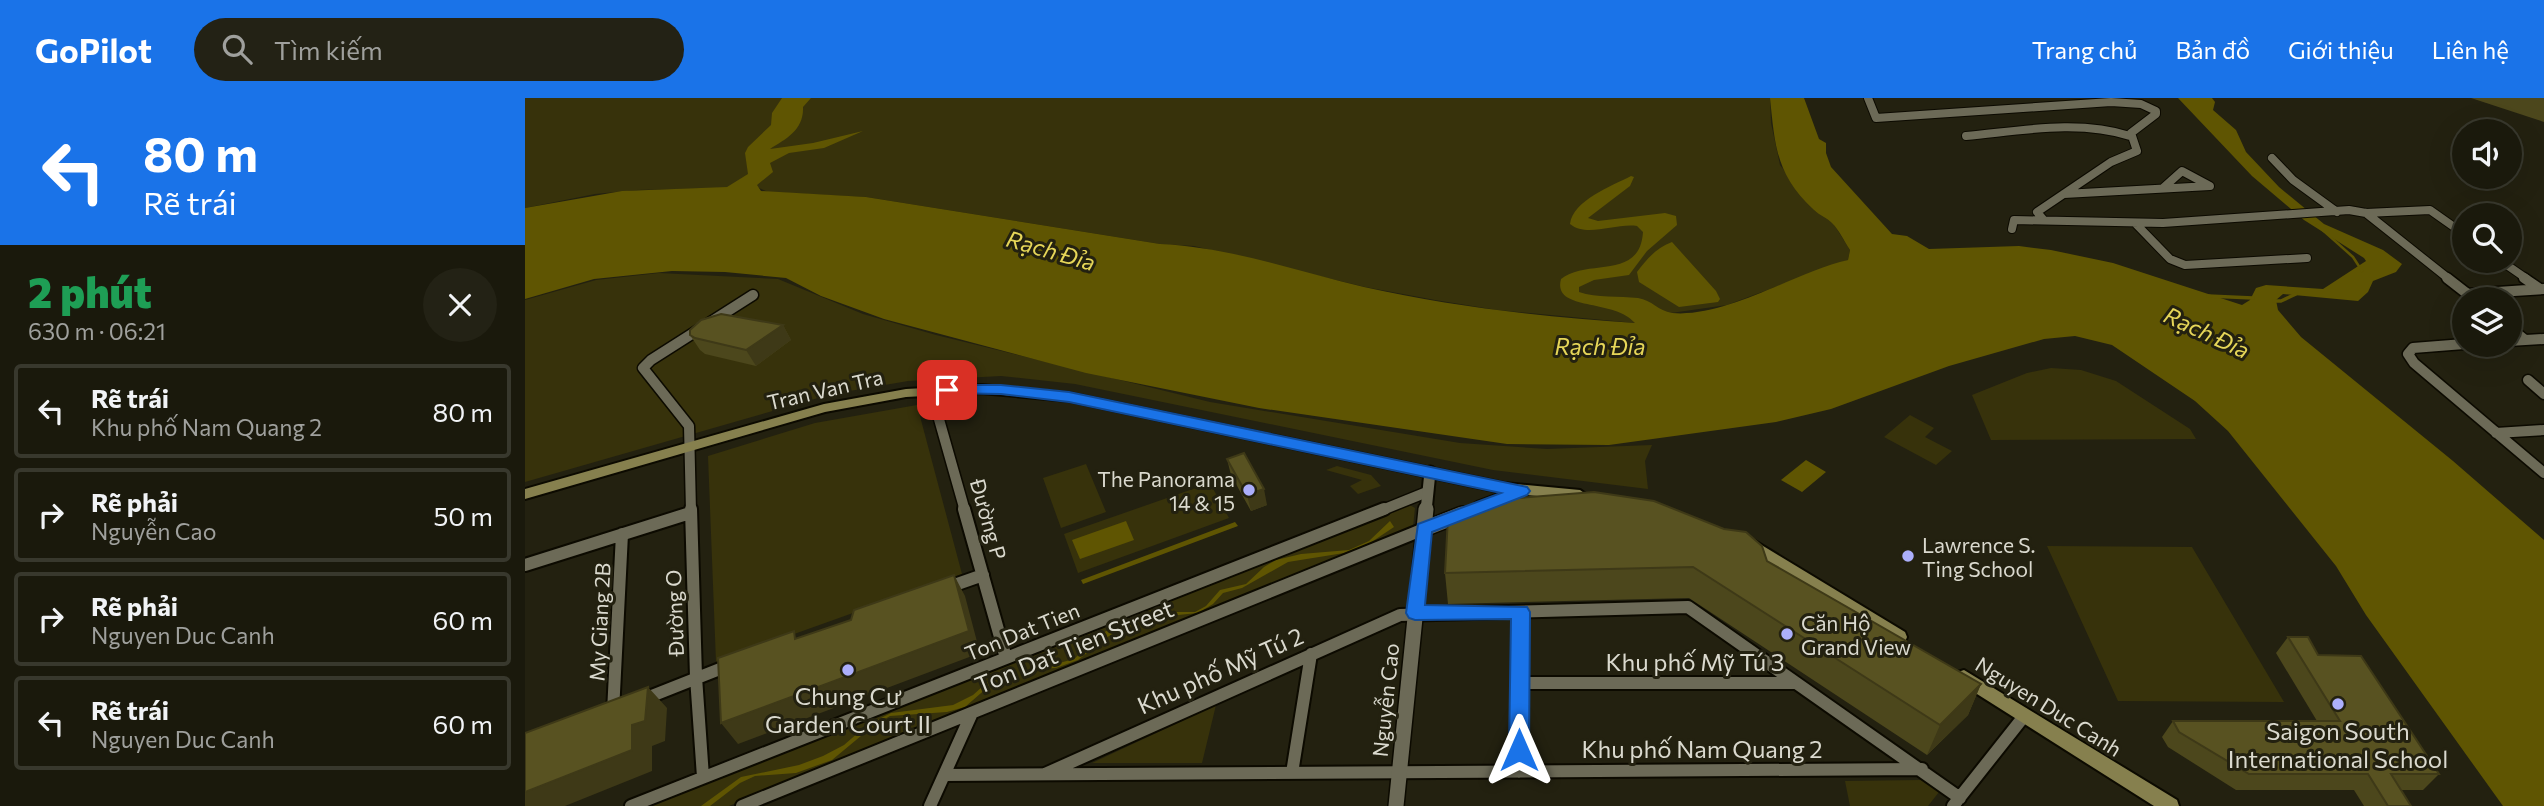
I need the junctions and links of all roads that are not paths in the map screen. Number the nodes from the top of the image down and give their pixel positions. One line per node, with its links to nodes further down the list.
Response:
1 (1868, 98): 3 (street)
2 (2141, 98): 3 (street)
3 (2150, 107): 5 (street)
4 (1966, 136): 5 (street)
5 (2130, 136): 8 (street)
6 (2272, 158): 9 (street)
7 (2163, 188): 7 (street); 8 (street)
8 (2064, 194): 11 (street)
9 (2337, 212): 10 (street); 12 (street)
10 (2366, 213): 13 (street); 17 (street)
11 (2043, 219): 12 (street); 14 (street)
12 (2136, 224): 15 (street)
13 (2452, 226)
14 (2012, 229)
15 (2307, 258)
16 (2519, 273): 18 (street)
17 (2458, 287)
18 (2542, 289): 19 (street)
19 (2522, 291)
20 (754, 295): 31 (street, Đường O)
21 (2522, 338): 24 (street)
22 (2544, 338): 24 (street)
23 (2522, 340): 24 (street)
24 (2525, 340)
25 (2452, 345): 30 (street)
26 (2528, 380): 28 (street)
27 (931, 391): 31 (main road, Tran Van Tra); 32 (main road, Tran Van Tra); 43 (street, Đường P)
28 (2544, 394)
29 (2544, 430): 30 (street)
30 (2496, 433): 33 (street)
31 (689, 447): 36 (main road, Tran Van Tra); 38 (street, Đường O)
32 (1430, 472): 34 (main road); 35 (street, Nguyễn Cao)
33 (2544, 474)
34 (1522, 491): 37 (main road); 39 (street)
35 (1427, 492): 39 (street, Nguyễn Cao); 49 (street, Ton Dat Tien)
36 (525, 494)
37 (1594, 496)
38 (690, 513): 40 (street); 52 (street, Đường O)
39 (1424, 529): 46 (street, Nguyễn Cao); 55 (street, Ton Dat Tien Street)
40 (622, 534): 42 (street); 52 (street, My Giang 2B)
41 (1733, 535): 47 (main road)
42 (525, 565)
43 (983, 575): 44 (street); 49 (street, Đường P)
44 (930, 593)
45 (1520, 612): 46 (street); 53 (street); 54 (street)
46 (1415, 613): 48 (street, Khu phố Mỹ Tú 2); 58 (street, Nguyễn Cao)
47 (1913, 646)
48 (1311, 653): 60 (street); 61 (street, Khu phố Mỹ Tú 2)
49 (1006, 658): 63 (street, Ton Dat Tien)
50 (748, 659): 52 (street)
51 (1948, 667): 56 (main road, Nguyen Duc Canh)
52 (696, 677): 63 (street, Đường O)
53 (1520, 683): 54 (street, Khu phố Mỹ Tú 3); 59 (street)
54 (1794, 683): 57 (street, Khu phố Mỹ Tú 3)
55 (972, 713): 62 (street); 66 (street, Ton Dat Tien Street)
56 (2025, 715): 64 (street); 69 (main road, Nguyen Duc Canh)
57 (1922, 769): 59 (street, Khu phố Nam Quang 2); 64 (street, Khu phố Mỹ Tú 3)
58 (1399, 772): 59 (street, Khu phố Nam Quang 2); 60 (street, Khu phố Mỹ Tú 2); 68 (street, Nguyễn Cao)
59 (1519, 772)
60 (1292, 773): 61 (street, Khu phố Mỹ Tú 2)
61 (1045, 774): 62 (street, Khu phố Mỹ Tú 2)
62 (944, 775): 67 (street)
63 (703, 778): 65 (street, Ton Dat Tien)
64 (1957, 802)
65 (631, 806)
66 (742, 806)
67 (930, 806)
68 (1396, 806)
69 (2170, 806)

